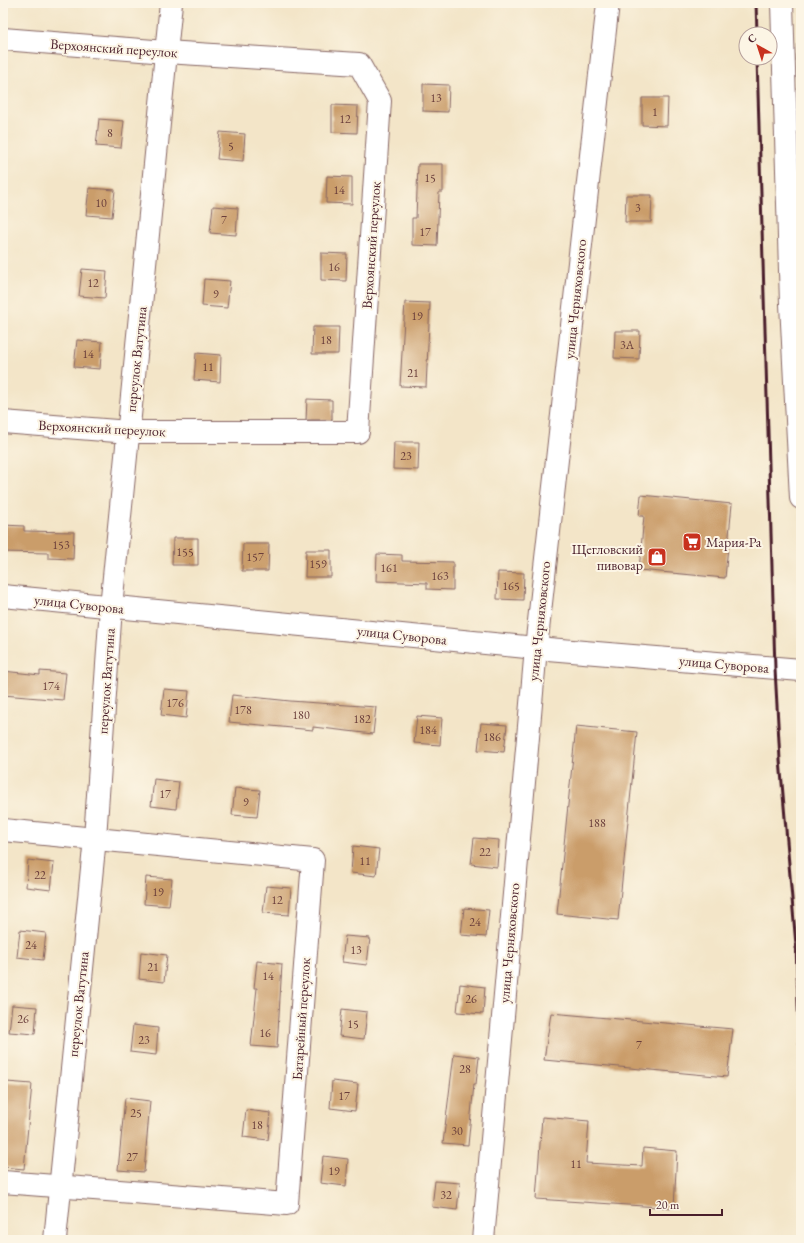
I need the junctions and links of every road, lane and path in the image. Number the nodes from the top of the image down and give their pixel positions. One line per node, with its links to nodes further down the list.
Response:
1 (171, 3): 5 (street, переулок Ватутина)
2 (608, 3): 11 (street, улица Черняховского)
3 (782, 3): 8 (street)
4 (3, 39): 5 (street, Верхоянский переулок)
5 (166, 52): 7 (street, переулок Ватутина); 7 (street, Верхоянский переулок)
6 (3, 422): 7 (street, Верхоянский переулок)
7 (129, 432): 10 (street, переулок Ватутина)
8 (801, 498)
9 (3, 596): 10 (street, улица Суворова)
10 (111, 607): 11 (street, улица Суворова); 14 (street, переулок Ватутина)
11 (536, 648): 12 (street, улица Суворова); 18 (street, улица Черняховского)
12 (801, 670)
13 (3, 830): 14 (street, Батарейный переулок)
14 (94, 838): 16 (street, переулок Ватутина); 16 (street, Батарейный переулок)
15 (3, 1182): 16 (street, Батарейный переулок)
16 (60, 1186): 17 (street, переулок Ватутина)
17 (55, 1240)
18 (483, 1240)

